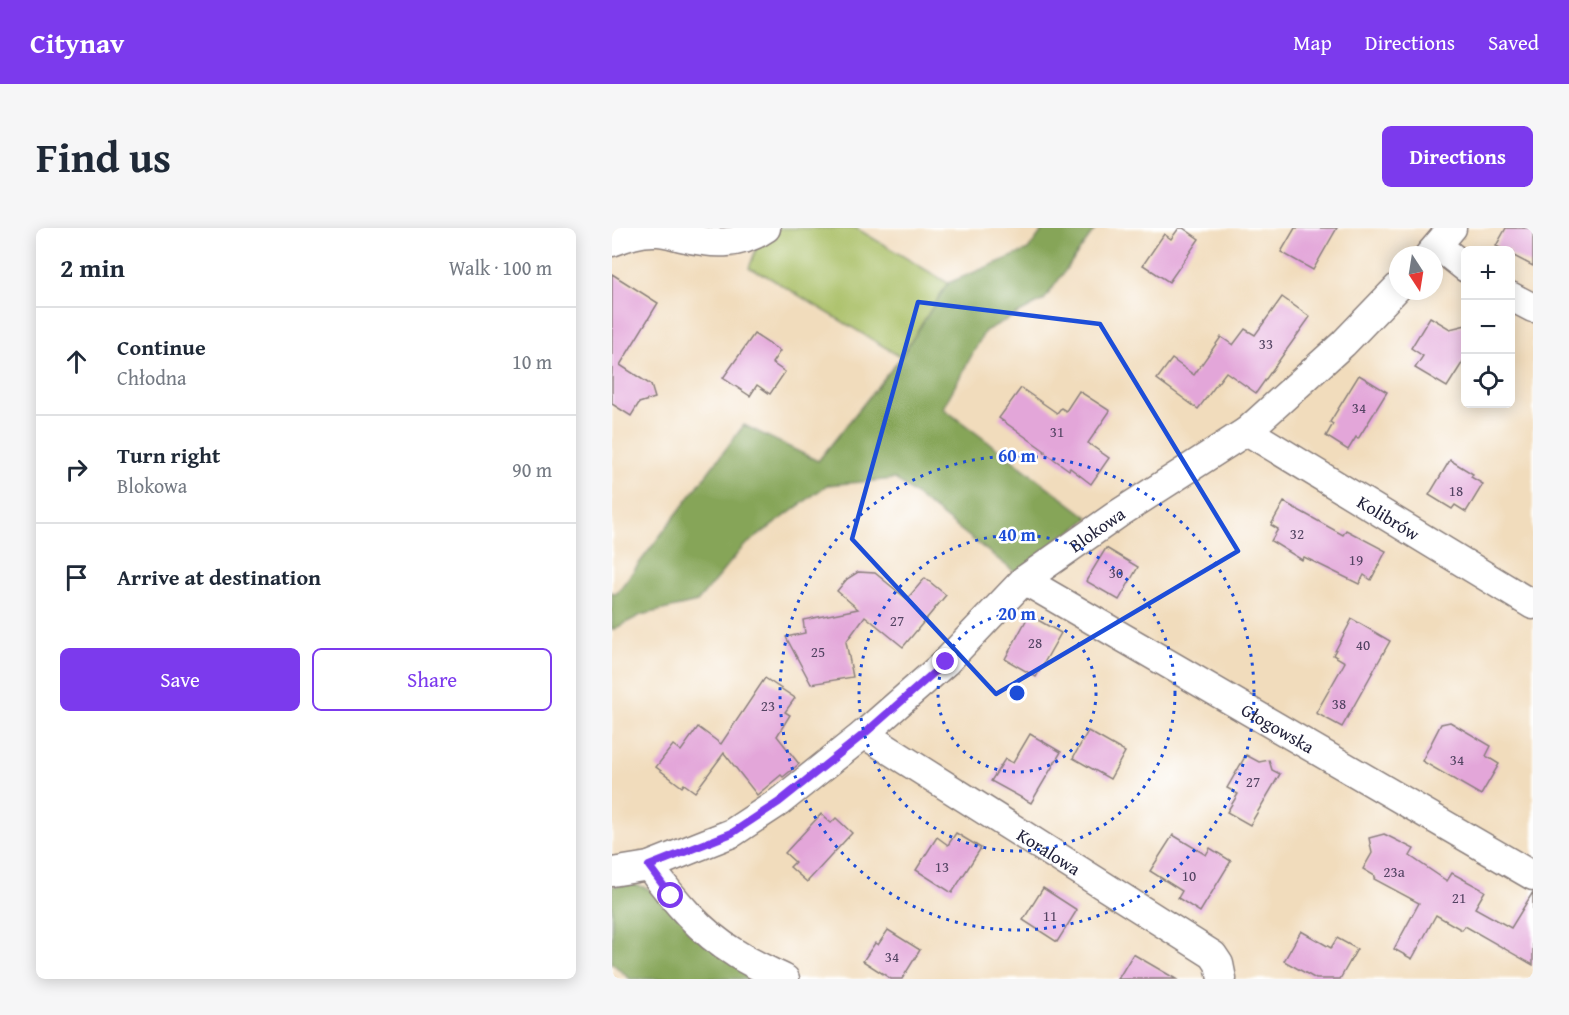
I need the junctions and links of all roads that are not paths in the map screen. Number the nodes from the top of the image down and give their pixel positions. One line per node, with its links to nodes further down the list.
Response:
1 (766, 228): 2 (street)
2 (612, 242)
3 (1440, 243): 4 (street)
4 (1461, 263)
5 (1389, 296): 8 (street, Blokowa)
6 (1515, 299): 7 (street)
7 (1533, 308)
8 (1247, 431): 9 (street, Blokowa); 10 (street, Kolibrów)
9 (1023, 580): 11 (street, Blokowa); 14 (street, Głogowska)
10 (1533, 605)
11 (864, 734): 12 (street, Blokowa); 16 (street, Koralowa)
12 (649, 866): 13 (street, Blokowa); 15 (street)
13 (612, 872)
14 (1533, 876)
15 (785, 979)
16 (1222, 979)

